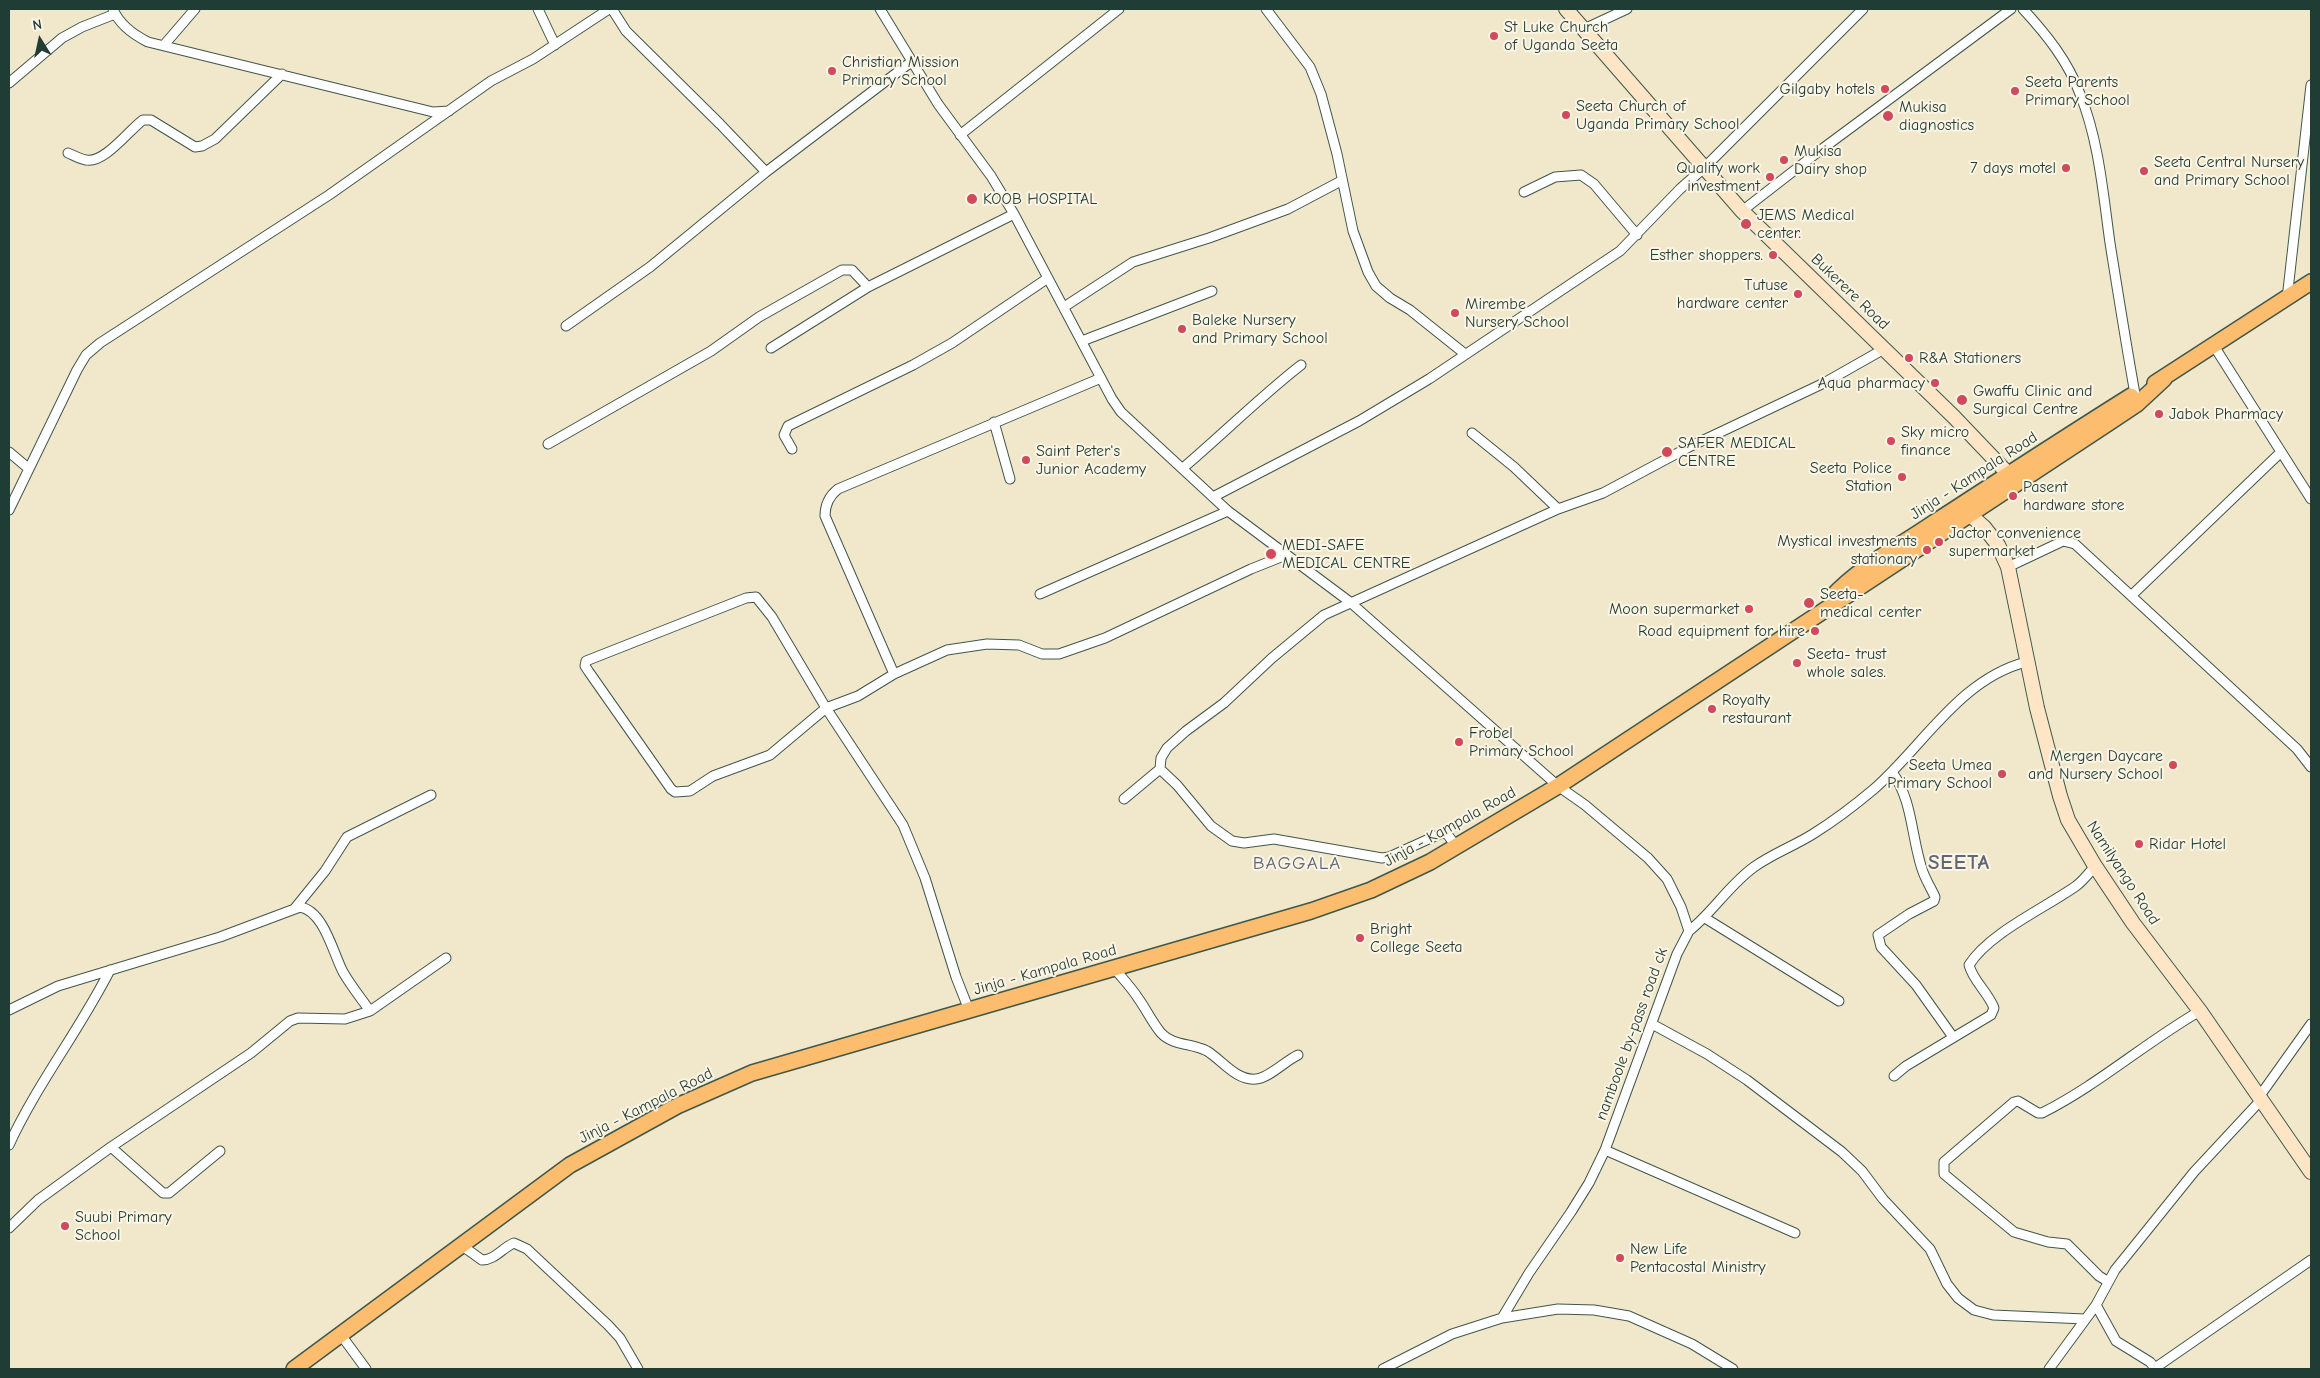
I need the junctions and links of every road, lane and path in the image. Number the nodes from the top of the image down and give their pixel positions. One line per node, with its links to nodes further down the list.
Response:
1 (195, 9): 14 (street)
2 (538, 9): 15 (street)
3 (610, 9): 15 (street); 24 (street)
4 (880, 9): 16 (street)
5 (1119, 9): 21 (street)
6 (1266, 9): 25 (street)
7 (1566, 9): 13 (main road, Bukerere Road)
8 (1627, 9): 13 (street)
9 (1863, 9): 23 (street)
10 (2011, 9): 27 (street)
11 (2023, 9): 45 (street)
12 (114, 11): 14 (street); 18 (street)
13 (1584, 29): 23 (main road, Bukerere Road)
14 (164, 45): 17 (street)
15 (554, 45): 20 (street)
16 (911, 62): 21 (street); 24 (street)
17 (282, 74): 20 (street); 22 (street)
18 (9, 83)
19 (2311, 85): 34 (street)
20 (450, 111): 52 (street)
21 (960, 135): 28 (street)
22 (68, 153)
23 (1705, 167): 27 (main road, Bukerere Road); 29 (street)
24 (766, 172): 36 (street)
25 (1341, 180): 35 (street); 41 (street)
26 (1524, 192): 29 (street)
27 (1742, 211): 40 (main road, Bukerere Road)
28 (1014, 214): 30 (street); 32 (street)
29 (1638, 234): 41 (street)
30 (1048, 278): 35 (street); 49 (street)
31 (2311, 282): 34 (highway, Jinja - Kampala Road)
32 (868, 288): 39 (street); 48 (street)
33 (1212, 291): 37 (street)
34 (2287, 299): 38 (highway, Jinja - Kampala Road)
35 (1064, 307): 37 (street)
36 (566, 326)
37 (1082, 341): 43 (street)
38 (2214, 346): 44 (highway, Jinja - Kampala Road); 51 (street)
39 (771, 348)
40 (1884, 349): 54 (main road, Bukerere Road); 58 (street)
41 (1465, 354): 56 (street)
42 (1301, 365): 53 (street)
43 (1102, 378): 46 (street); 53 (street)
44 (2164, 379): 45 (highway, Jinja - Kampala Road); 54 (highway, Jinja - Kampala Road)
45 (2135, 394): 54 (highway, Jinja - Kampala Road)
46 (994, 422): 55 (street); 68 (street)
47 (1472, 433): 58 (street)
48 (548, 444)
49 (792, 449)
50 (9, 452): 52 (street)
51 (2280, 453): 57 (street); 65 (street)
52 (28, 468): 59 (street)
53 (1183, 468): 56 (street)
54 (2012, 478): 60 (highway, Jinja - Kampala Road)
55 (1010, 479)
56 (1213, 497): 61 (street)
57 (2311, 500)
58 (1558, 509): 66 (street)
59 (9, 510)
60 (1964, 510): 63 (main road, Namilyango Road); 73 (highway, Jinja - Kampala Road)
61 (1228, 511): 62 (street); 64 (street)
62 (1286, 555): 66 (street); 68 (street)
63 (2008, 567): 65 (street); 67 (main road, Namilyango Road)
64 (1040, 594)
65 (2132, 595): 70 (street)
66 (1350, 602): 71 (street); 73 (street)
67 (2026, 662): 72 (street); 77 (main road, Namilyango Road)
68 (894, 674): 69 (street)
69 (826, 708): 69 (street); 87 (street)
70 (2311, 767)
71 (1160, 769): 75 (street); 76 (street)
72 (1892, 772): 79 (street); 91 (street)
73 (1558, 786): 76 (highway, Jinja - Kampala Road); 80 (street)
74 (431, 795): 78 (street)
75 (1124, 799)
76 (1456, 846): 82 (highway, Jinja - Kampala Road)
77 (2095, 866): 88 (main road, Namilyango Road); 91 (street)
78 (295, 908): 83 (street); 86 (street)
79 (1705, 918): 80 (street); 84 (street)
80 (1689, 930): 89 (street, namboole by-pass road ck)
81 (446, 958): 86 (street)
82 (1114, 968): 87 (highway, Jinja - Kampala Road); 92 (street)
83 (110, 970): 85 (street); 95 (street)
84 (1839, 1001)
85 (9, 1010)
86 (370, 1010): 96 (street)
87 (968, 1010): 102 (highway, Jinja - Kampala Road)
88 (2200, 1011): 94 (main road, Namilyango Road); 104 (street)
89 (1652, 1024): 97 (street, namboole by-pass road ck); 107 (street)
90 (2311, 1024): 94 (street)
91 (1953, 1037): 93 (street)
92 (1298, 1054)
93 (1894, 1076)
94 (2260, 1098): 99 (main road, Namilyango Road); 104 (street)
95 (9, 1146)
96 (111, 1147): 98 (street); 100 (street)
97 (1605, 1150): 101 (street); 106 (street, namboole by-pass road ck)
98 (220, 1151)
99 (2311, 1172)
100 (9, 1228)
101 (1794, 1233)
102 (461, 1245): 108 (highway, Jinja - Kampala Road); 111 (street)
103 (2311, 1260): 105 (street)
104 (2107, 1281): 105 (street)
105 (2096, 1305): 107 (street)
106 (1502, 1318): 112 (street); 113 (street)
107 (2085, 1319): 114 (street)
108 (341, 1334): 109 (highway, Jinja - Kampala Road); 110 (street)
109 (294, 1369)
110 (366, 1369)
111 (638, 1369)
112 (1384, 1369)
113 (1733, 1369)
114 (2049, 1369)

